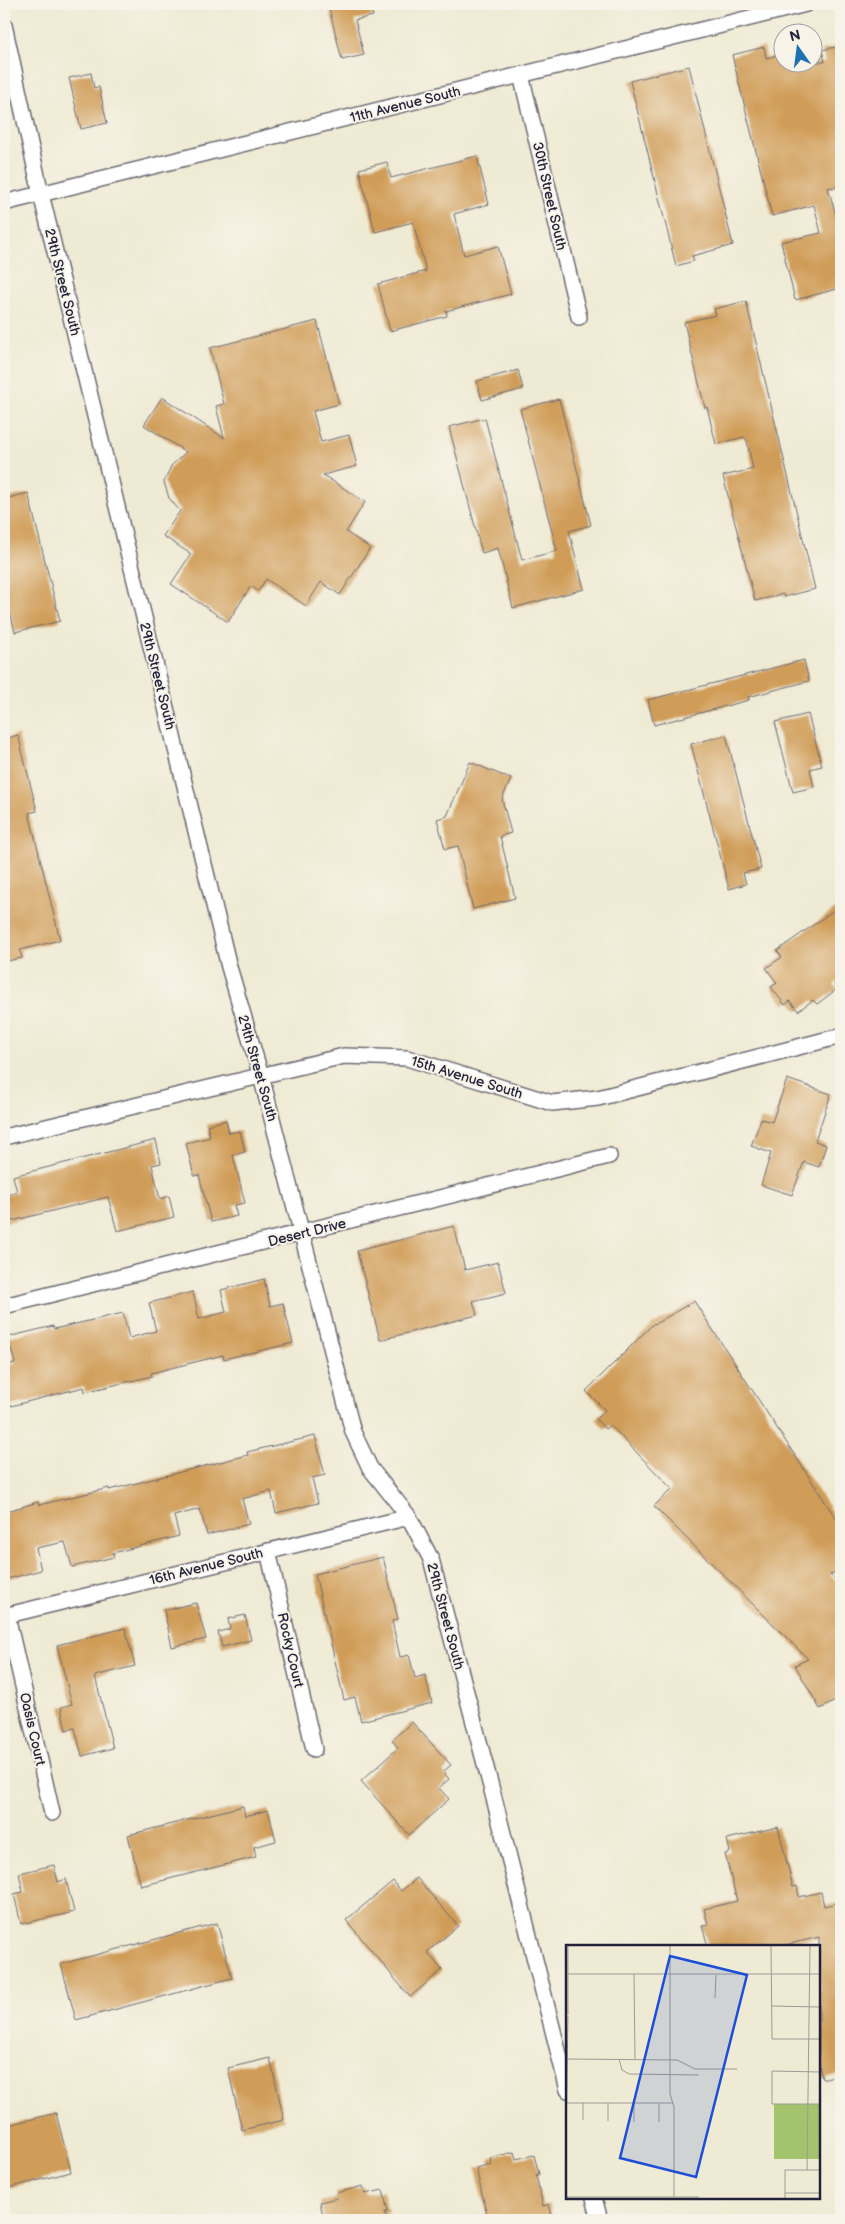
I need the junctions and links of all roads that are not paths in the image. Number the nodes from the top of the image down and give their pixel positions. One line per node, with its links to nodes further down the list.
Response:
1 (806, 4): 3 (street, 11th Avenue South)
2 (4, 25): 4 (street, 29th Street South)
3 (521, 75): 4 (street, 11th Avenue South); 6 (street, 30th Street South)
4 (41, 194): 5 (street, 11th Avenue South); 8 (street, 29th Street South)
5 (4, 203)
6 (579, 317)
7 (841, 1036): 8 (street, 15th Avenue South)
8 (261, 1076): 9 (street, 15th Avenue South); 11 (street, 29th Street South)
9 (4, 1138)
10 (609, 1156): 11 (street, Desert Drive)
11 (302, 1233): 12 (street, Desert Drive); 13 (street, 29th Street South)
12 (4, 1306)
13 (409, 1517): 14 (street, 16th Avenue South); 18 (street, 29th Street South)
14 (268, 1551): 15 (street, 16th Avenue South); 16 (street, Rocky Court)
15 (5, 1616): 17 (street, Oasis Court)
16 (314, 1749)
17 (52, 1813)
18 (566, 2082)
19 (594, 2199): 20 (street)
20 (600, 2220)

